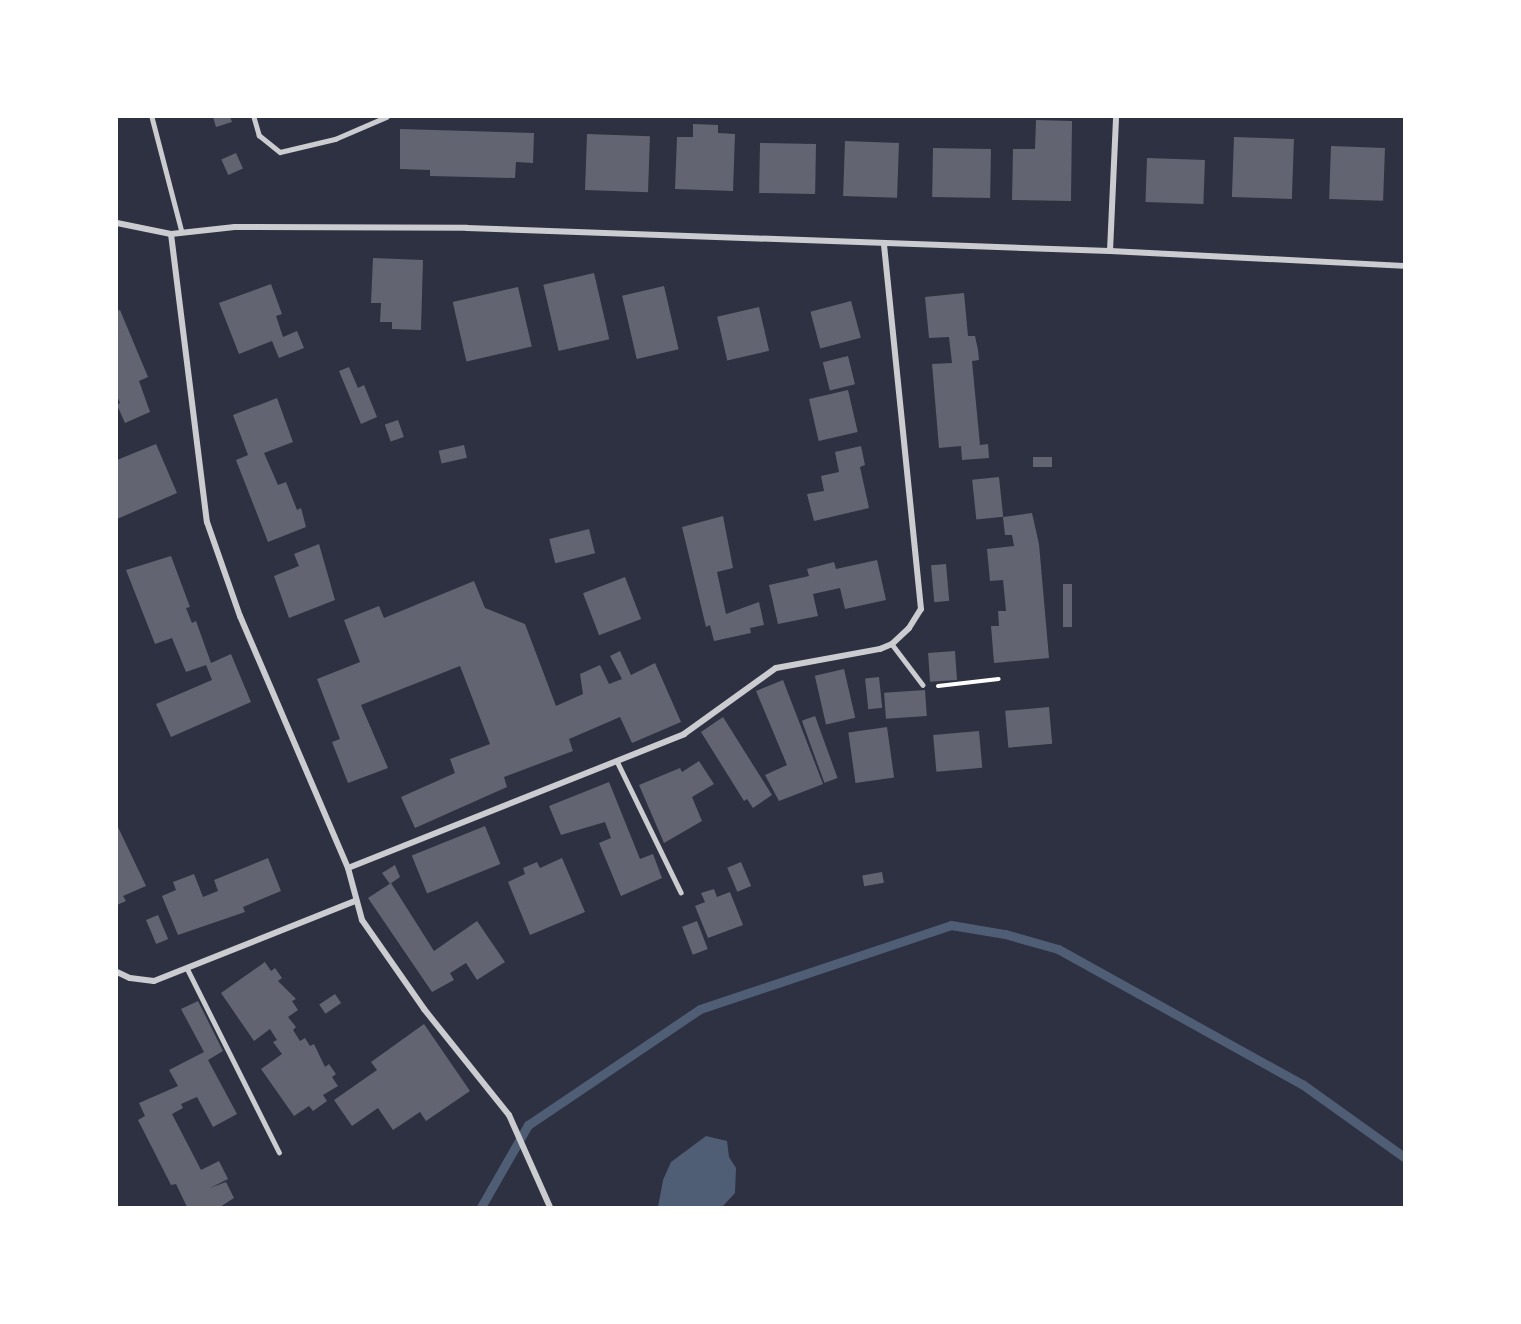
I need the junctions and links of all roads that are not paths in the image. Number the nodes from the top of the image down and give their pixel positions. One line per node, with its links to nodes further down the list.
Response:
1 (152, 117): 6 (lane)
2 (254, 117): 3 (lane)
3 (386, 117)
4 (1116, 117): 9 (street)
5 (117, 223): 7 (street)
6 (182, 232): 7 (street); 8 (street)
7 (171, 234): 14 (street)
8 (884, 245): 9 (street); 11 (street)
9 (1110, 250): 10 (street)
10 (1404, 266)
11 (892, 644): 12 (lane); 13 (street)
12 (923, 685)
13 (617, 761): 14 (street); 15 (lane)
14 (348, 868): 16 (street)
15 (681, 892)
16 (355, 901): 17 (street); 20 (street)
17 (186, 968): 18 (street); 19 (lane)
18 (117, 972)
19 (279, 1152)
20 (550, 1207)

